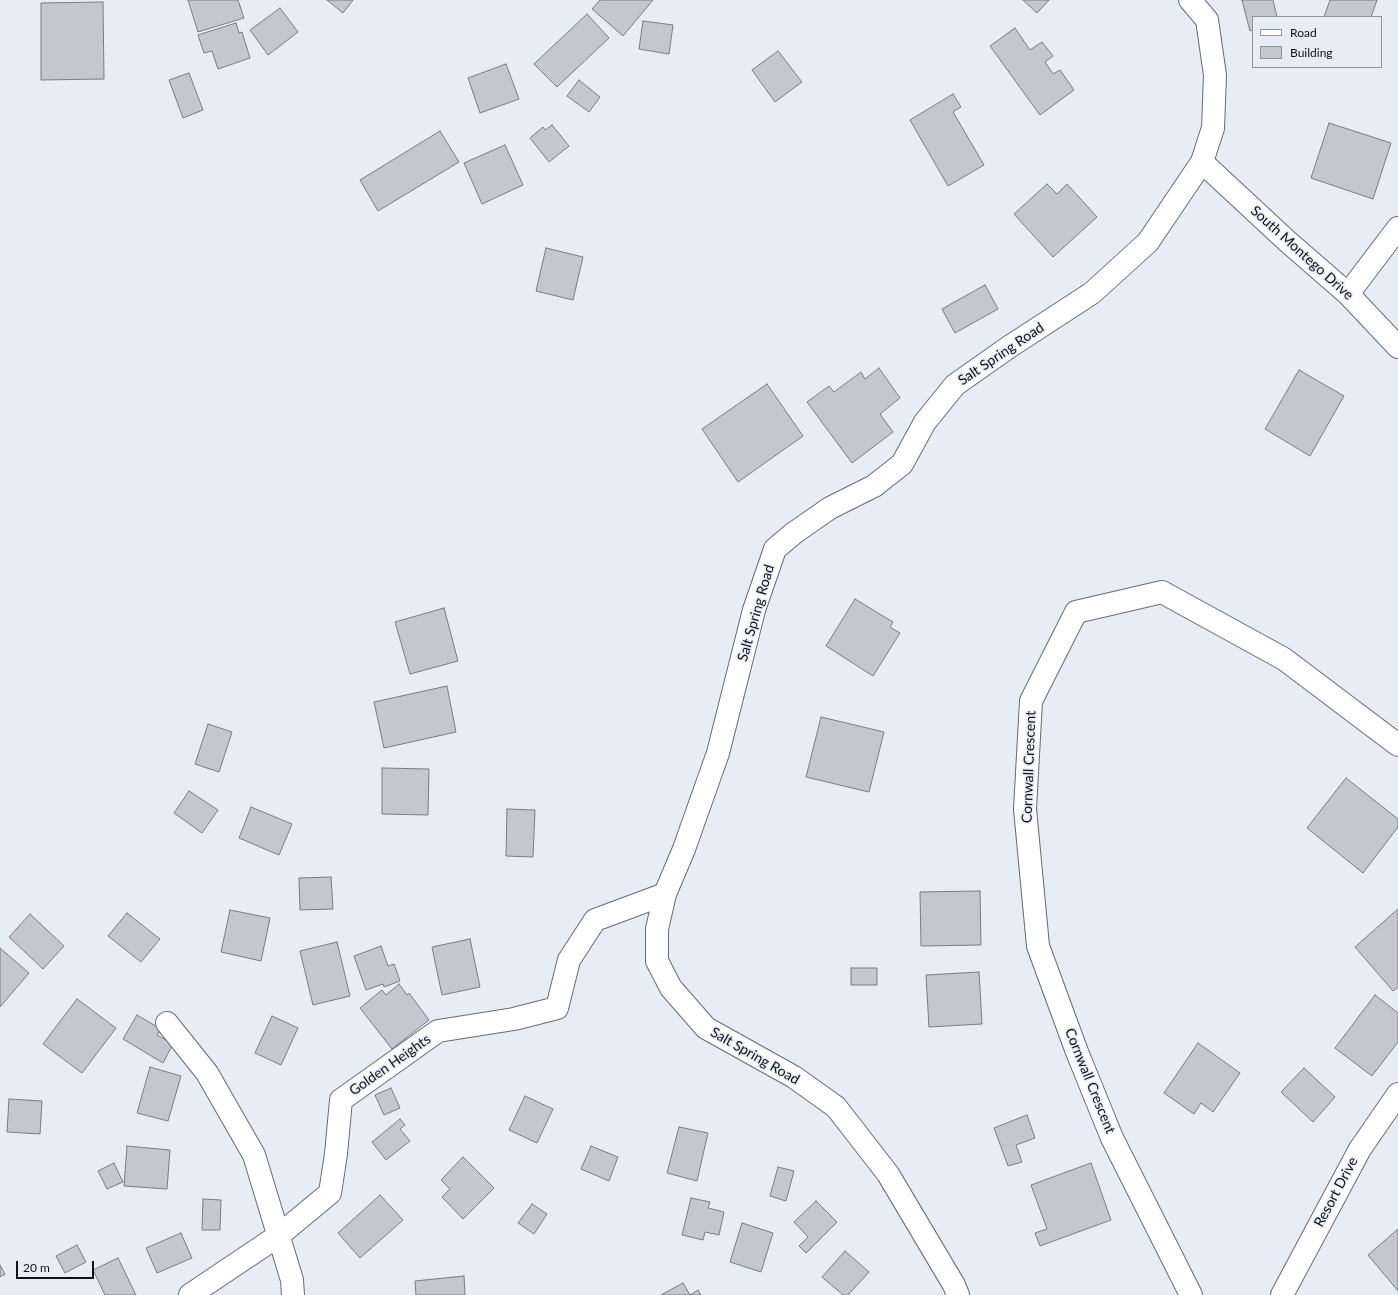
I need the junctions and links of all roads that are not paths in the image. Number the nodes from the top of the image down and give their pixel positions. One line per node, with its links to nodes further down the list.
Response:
1 (1190, 0): 2 (street, Salt Spring Road)
2 (1202, 162): 4 (street, South Montego Drive); 7 (street, Salt Spring Road)
3 (1398, 228): 4 (street)
4 (1348, 294): 5 (street, South Montego Drive)
5 (1398, 348)
6 (1398, 745): 14 (street, Cornwall Crescent)
7 (665, 894): 10 (street, Golden Heights); 13 (street, Salt Spring Road)
8 (167, 1023): 10 (street)
9 (1398, 1094): 15 (street, Resort Drive)
10 (278, 1236): 11 (street, Golden Heights); 12 (street)
11 (190, 1295)
12 (293, 1295)
13 (958, 1295)
14 (1191, 1295)
15 (1282, 1295)

